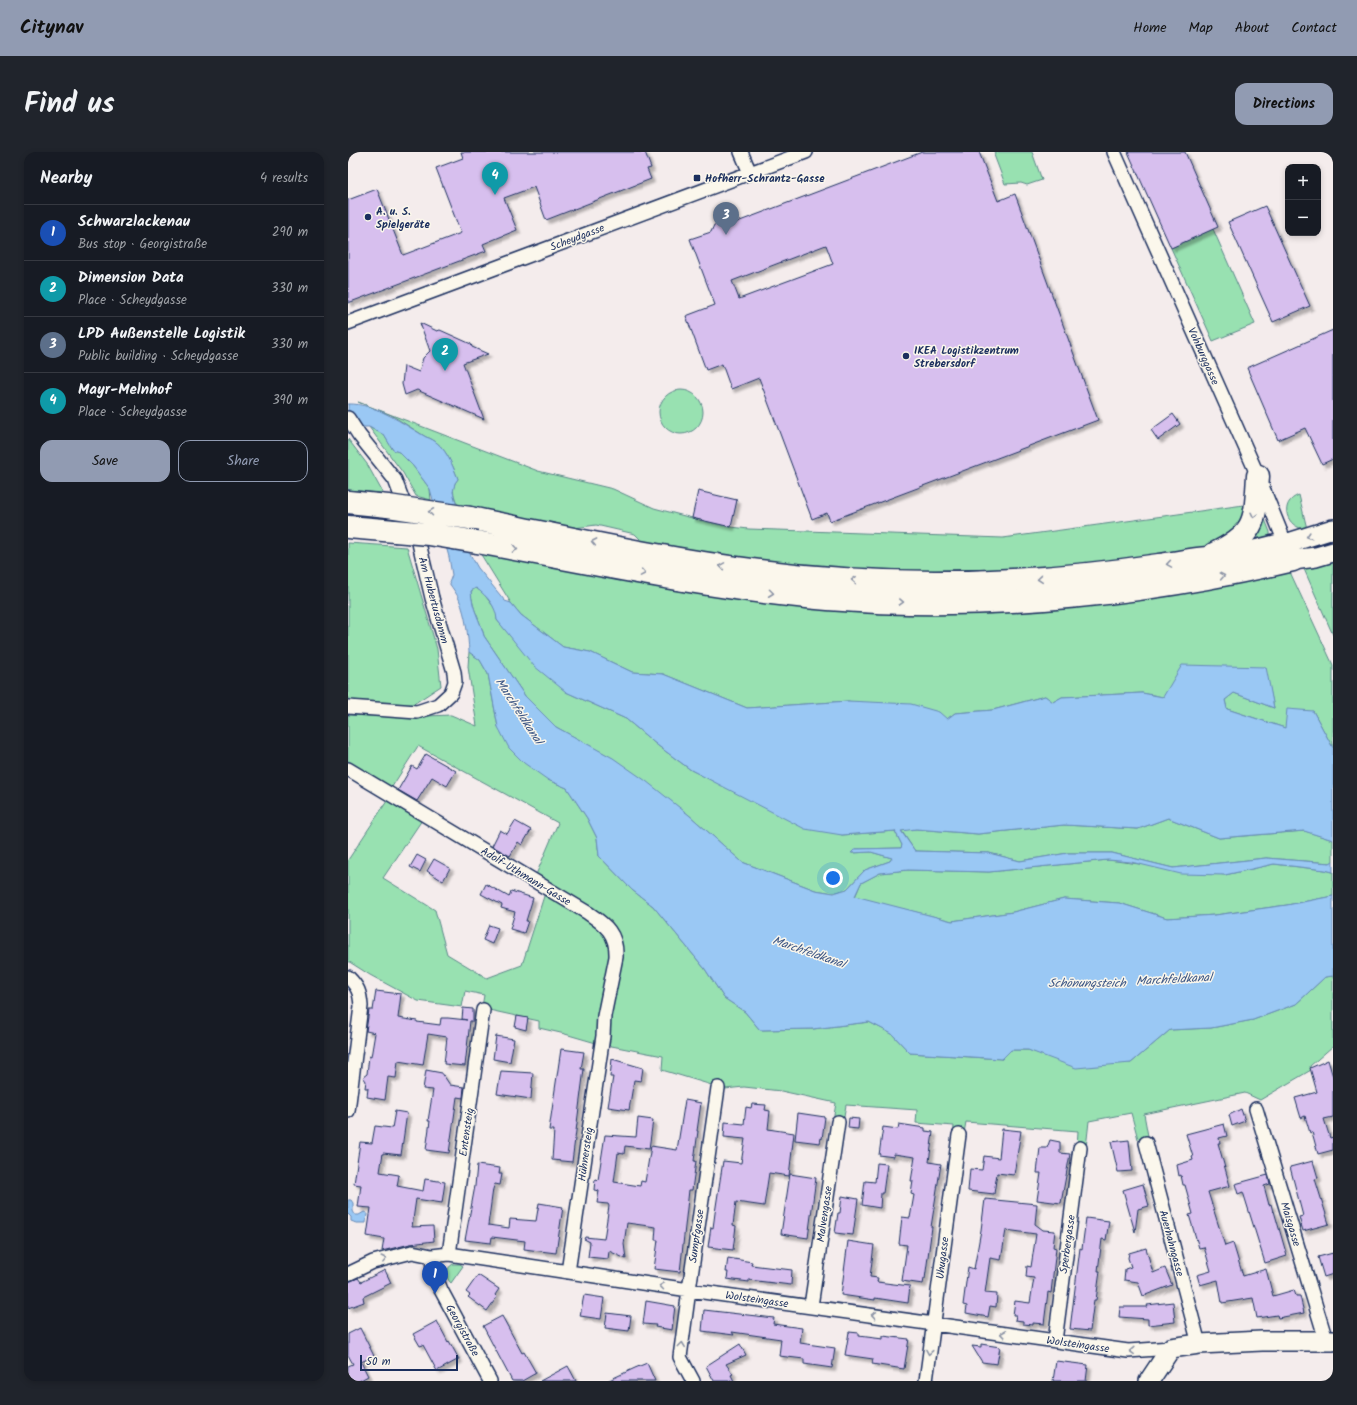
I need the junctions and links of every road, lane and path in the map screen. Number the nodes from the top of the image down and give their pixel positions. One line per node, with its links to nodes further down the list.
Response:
1 (741, 152): 4 (street)
2 (806, 152): 4 (street, Scheydgasse)
3 (1114, 152): 7 (street, Vohburggasse)
4 (750, 173): 5 (street, Scheydgasse)
5 (348, 323)
6 (348, 418): 14 (street, Am Hubertusdamm)
7 (1258, 476): 11 (street, Vohburggasse); 13 (highway, one-way to 13)
8 (348, 502): 13 (highway, one-way to 8, bridge)
9 (353, 528): 11 (highway, one-way to 11, bridge)
10 (1333, 529): 11 (street, one-way to 11)
11 (1289, 552): 12 (street); 13 (highway)
12 (1333, 552)
13 (1207, 558)
14 (348, 707)
15 (348, 769): 18 (street, Adolf-Uthmann-Gasse)
16 (348, 977): 21 (street)
17 (483, 1010): 26 (street, Entensteig)
18 (603, 1036): 28 (street, Hühnersteig)
19 (718, 1088): 30 (street, Sumpfgasse)
20 (1256, 1108): 34 (street, Maisgasse)
21 (348, 1111)
22 (838, 1122): 31 (street, Malvengasse)
23 (958, 1135): 32 (street, Uhugasse)
24 (1146, 1143): 35 (street, Auerhahngasse)
25 (1080, 1148): 33 (street, Sperbergasse)
26 (449, 1254): 27 (street, Wolsteingasse); 28 (street, Wolsteingasse)
27 (432, 1256): 29 (street, Wolsteingasse, one-way to 27); 37 (street, Georgistraße)
28 (568, 1272): 30 (street, Wolsteingasse, one-way to 28)
29 (348, 1274)
30 (689, 1290): 31 (street, Wolsteingasse); 38 (street, Sumpfgasse, one-way to 30)
31 (811, 1306): 32 (street, Wolsteingasse, one-way to 31)
32 (934, 1324): 33 (street, Wolsteingasse, one-way to 32); 39 (street, Uhugasse, one-way to 39)
33 (1055, 1341): 36 (street, Wolsteingasse, one-way to 33)
34 (1330, 1341): 35 (street)
35 (1199, 1344): 36 (street)
36 (1171, 1348): 40 (street)
37 (490, 1381)
38 (693, 1381)
39 (926, 1381)
40 (1149, 1381)

